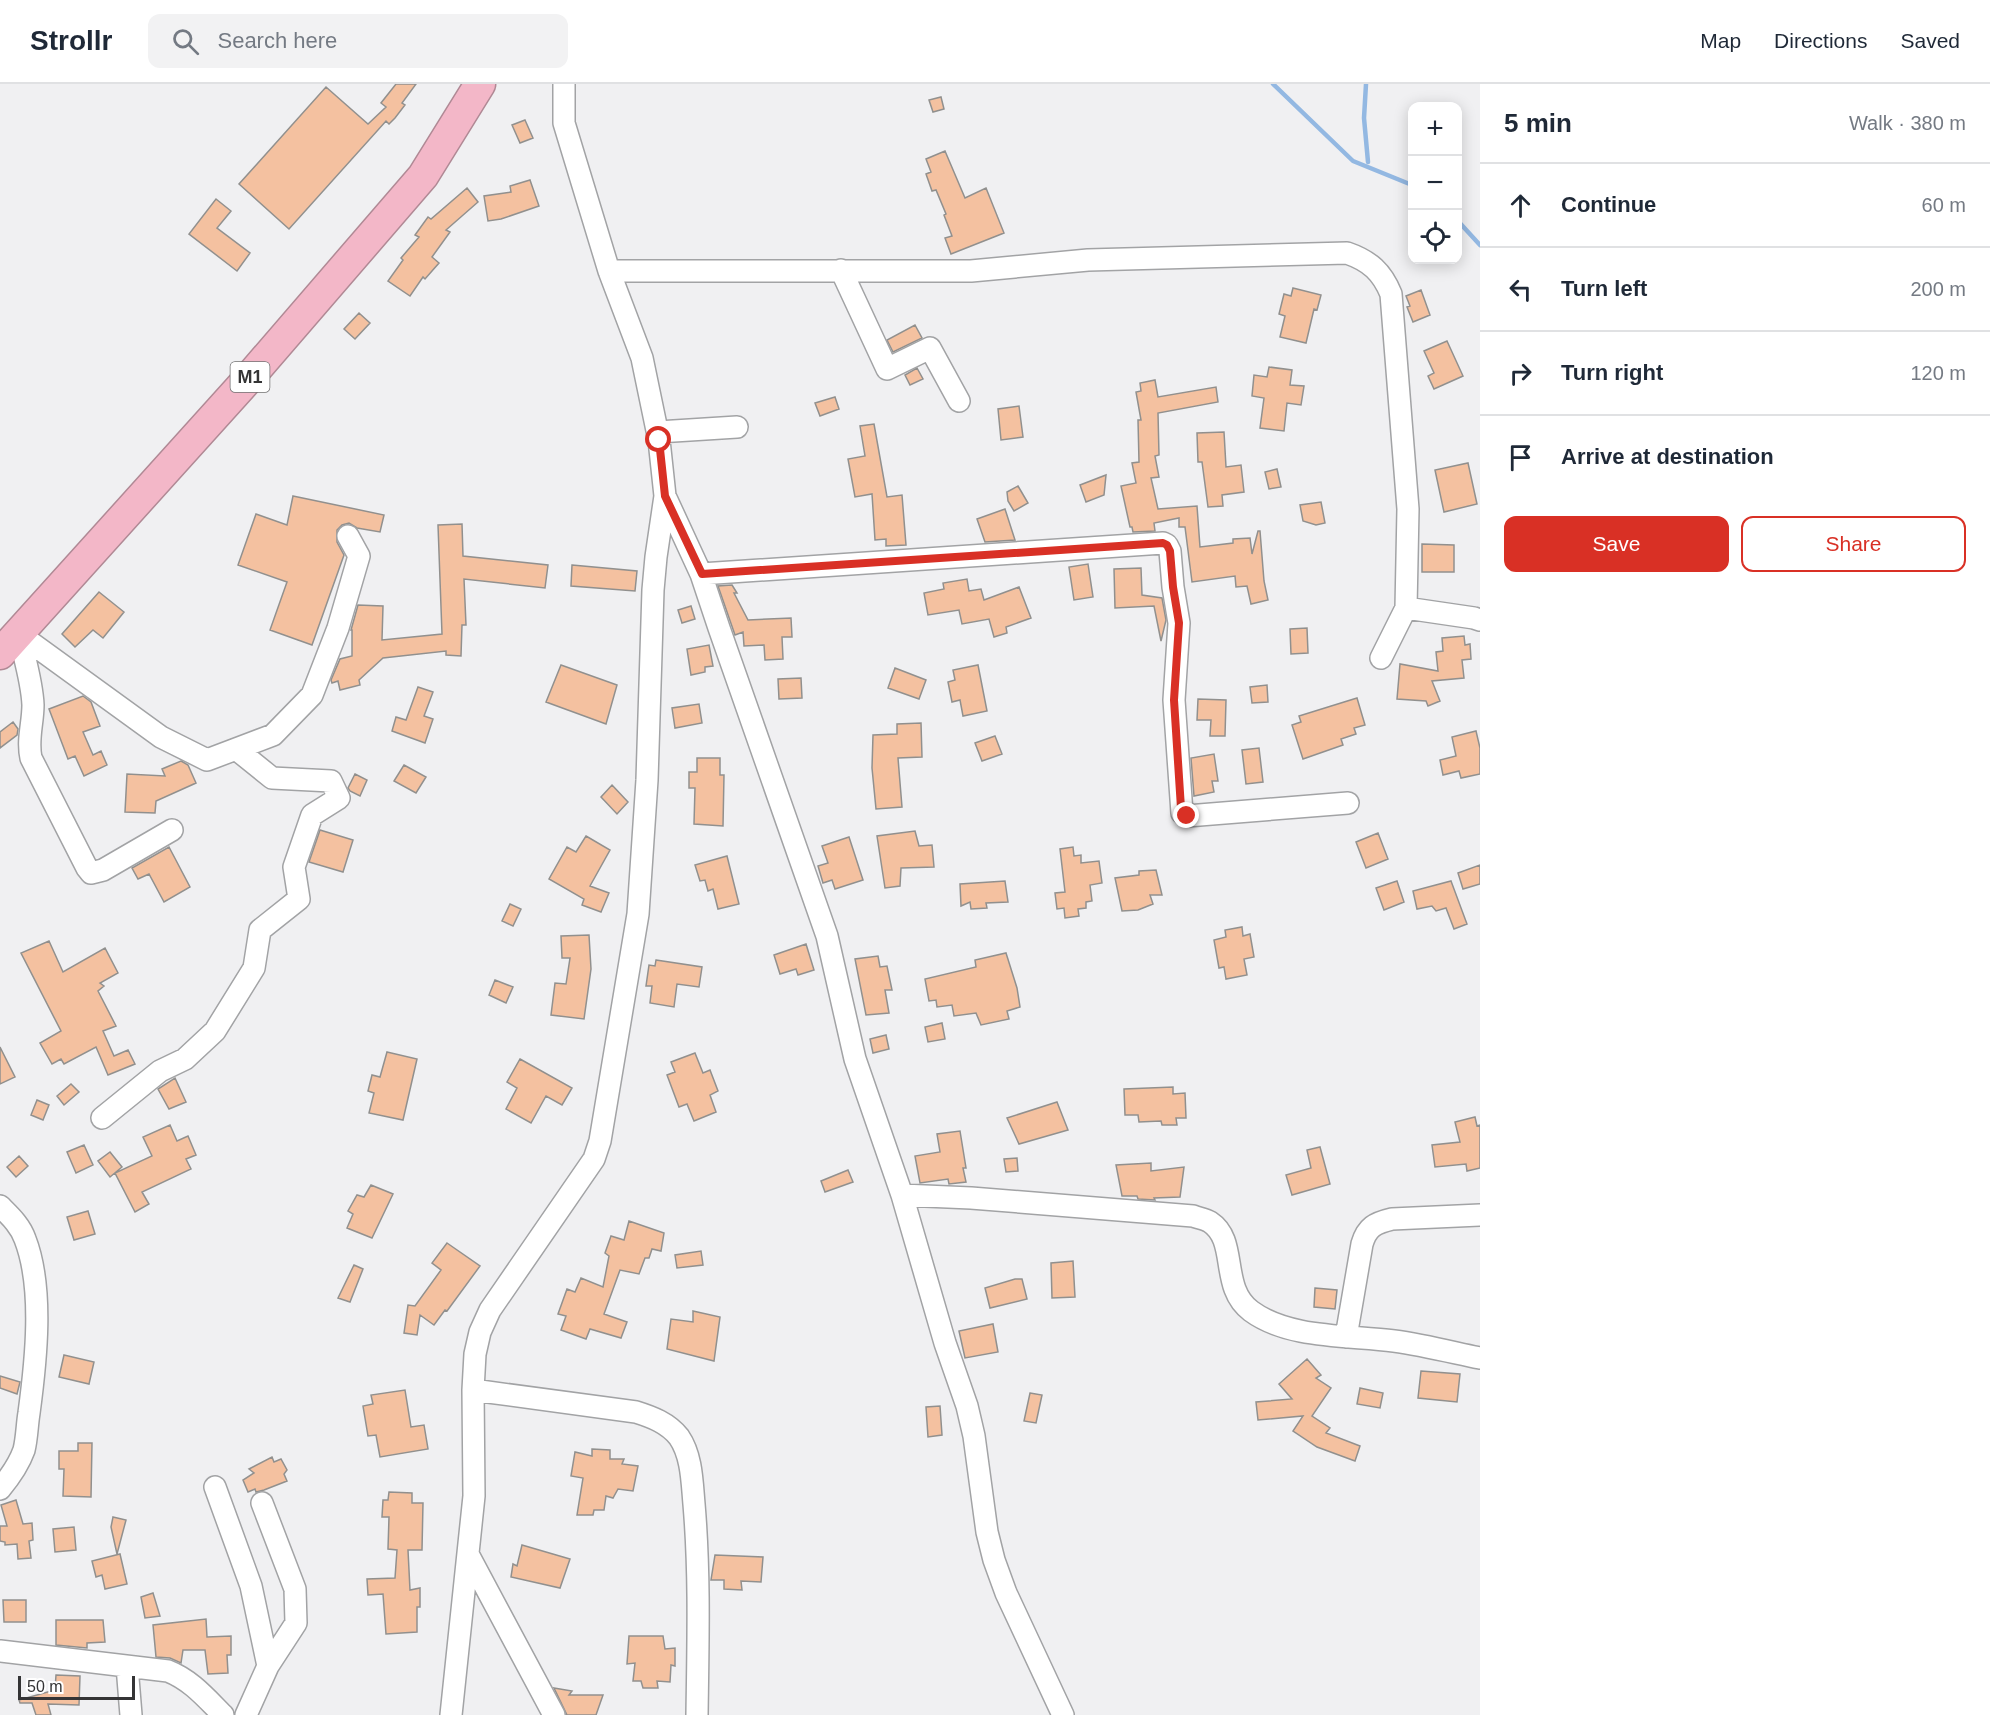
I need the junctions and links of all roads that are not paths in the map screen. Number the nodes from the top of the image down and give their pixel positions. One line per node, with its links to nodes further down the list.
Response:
1 (480, 84): 13 (highway, M1)
2 (564, 84): 4 (street)
3 (841, 270): 4 (street); 5 (street); 11 (street)
4 (609, 271): 7 (street)
5 (959, 401)
6 (737, 427): 7 (street)
7 (657, 432): 8 (street)
8 (665, 496): 10 (street); 24 (street)
9 (348, 536): 15 (street)
10 (702, 574): 16 (street); 19 (street)
11 (1406, 608): 12 (street); 14 (street)
12 (1480, 620)
13 (9, 644): 15 (street); 17 (street)
14 (1381, 658)
15 (236, 749): 18 (street)
16 (1348, 802)
17 (172, 830)
18 (102, 1118)
19 (902, 1195): 22 (street); 38 (street)
20 (0, 1206): 26 (street)
21 (1480, 1215): 22 (street)
22 (1346, 1337): 23 (street)
23 (1480, 1358)
24 (473, 1390): 28 (street); 37 (street)
25 (214, 1487): 31 (street)
26 (0, 1489)
27 (262, 1503): 31 (street)
28 (469, 1556): 35 (street); 36 (street)
29 (0, 1651): 30 (street)
30 (127, 1666): 32 (street); 33 (street)
31 (268, 1666): 34 (street)
32 (131, 1715)
33 (223, 1715)
34 (246, 1715)
35 (451, 1715)
36 (554, 1715)
37 (697, 1715)
38 (1064, 1715)

